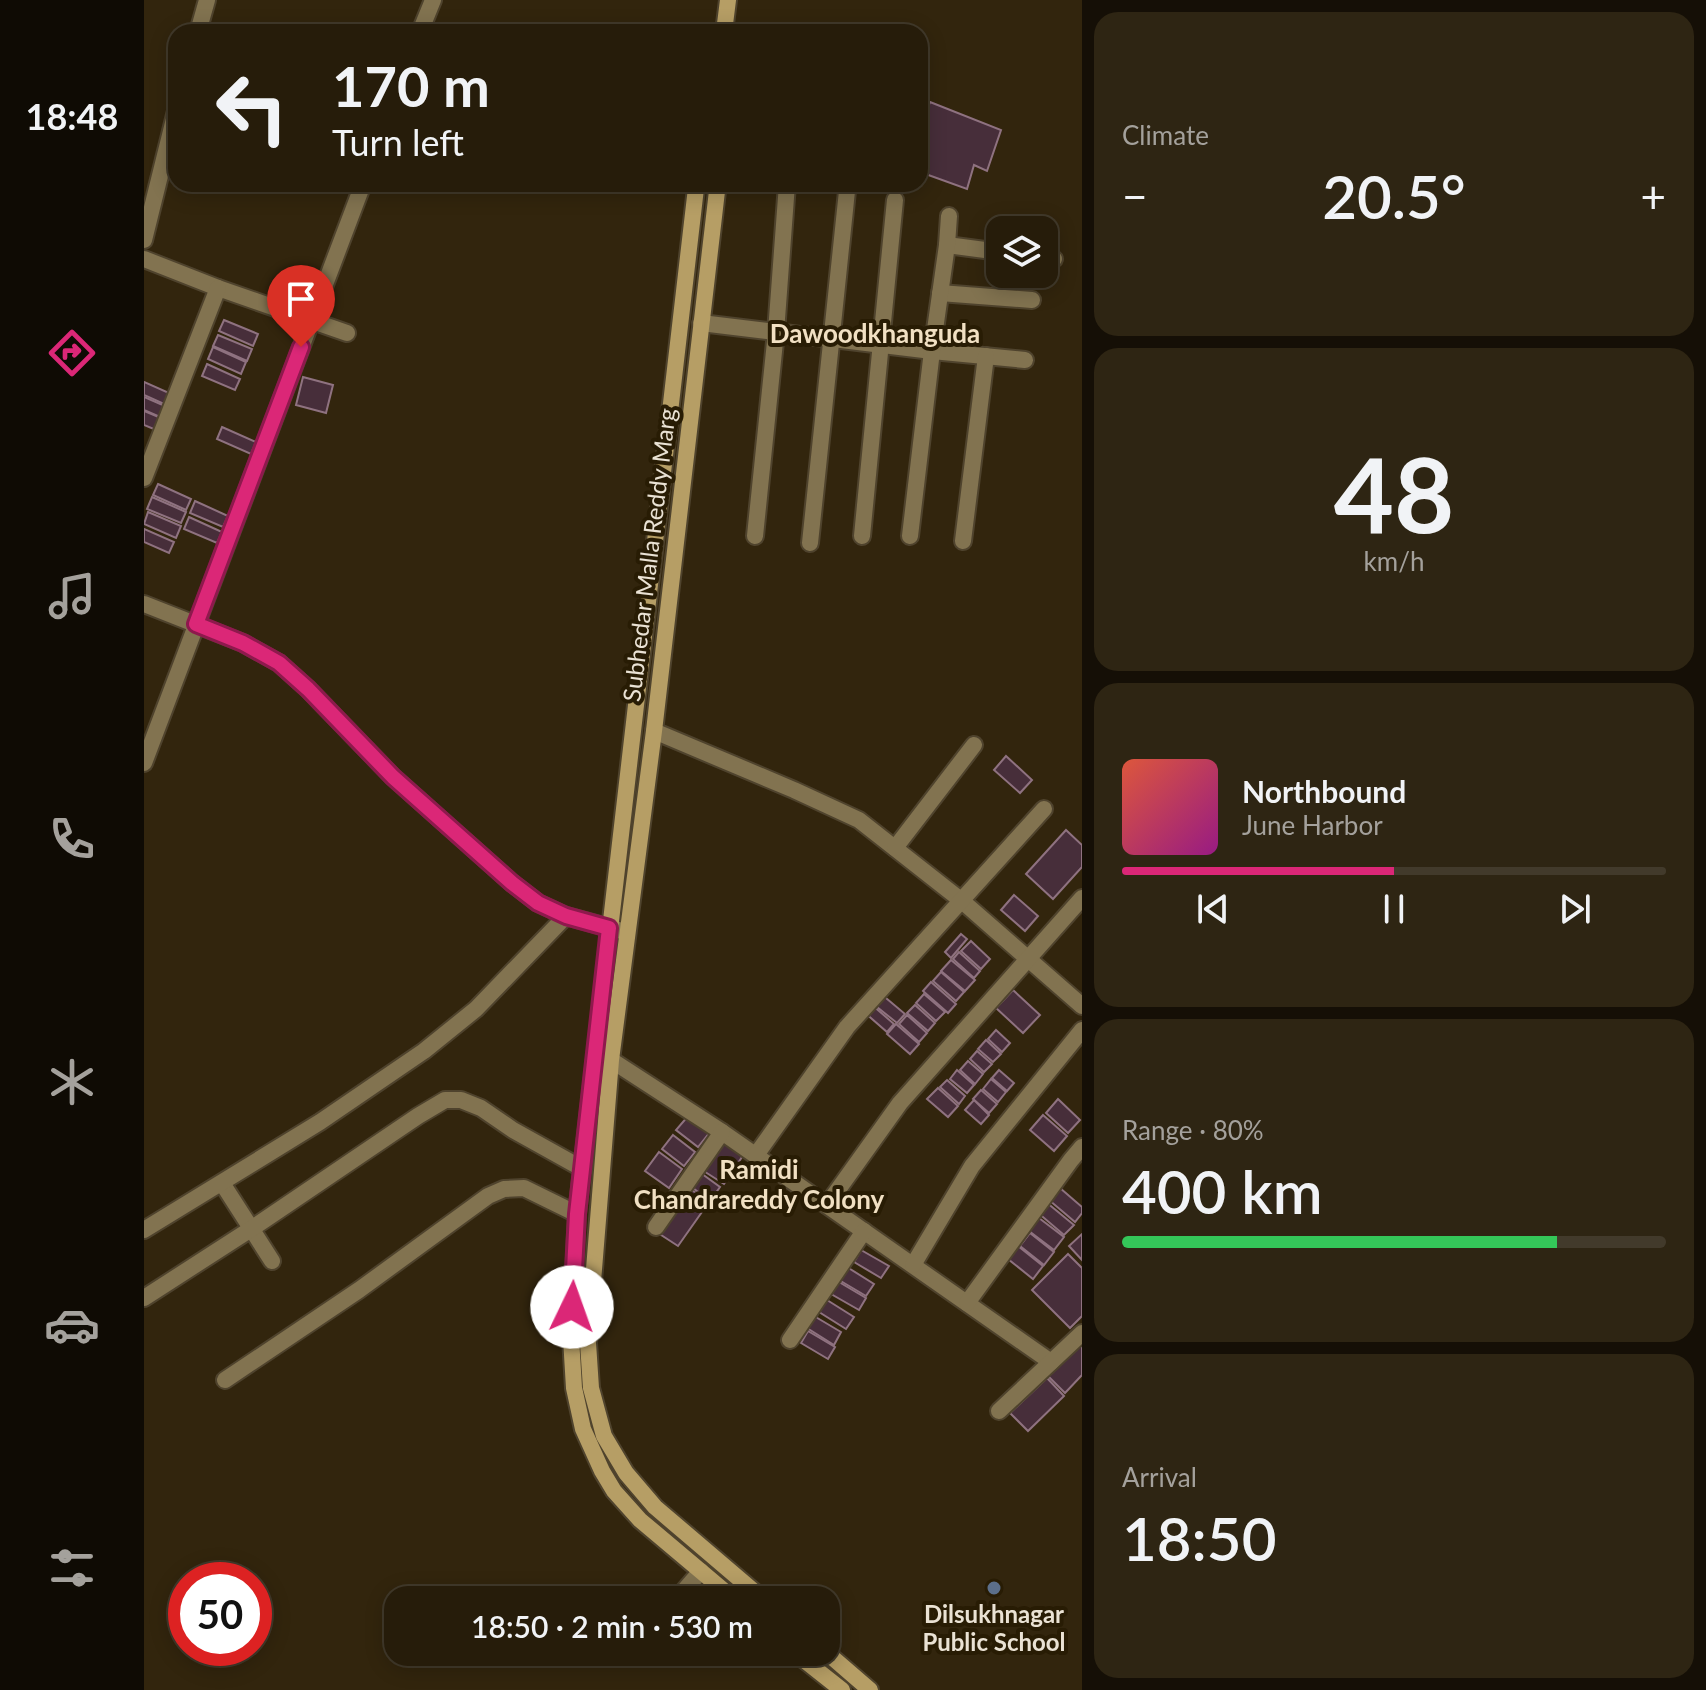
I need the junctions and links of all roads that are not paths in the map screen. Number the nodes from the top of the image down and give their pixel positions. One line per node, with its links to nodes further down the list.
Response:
1 (207, 0): 4 (street)
2 (433, 0): 5 (street)
3 (728, 0): 6 (main road)
4 (200, 24)
5 (423, 24)
6 (725, 24)
7 (168, 143): 15 (street)
8 (360, 192): 22 (street)
9 (696, 192): 47 (main road, Subhedar Malla Reddy Marg)
10 (717, 192): 23 (main road, Subhedar Malla Reddy Marg)
11 (786, 192): 24 (street)
12 (847, 192): 26 (street)
13 (895, 200): 27 (street)
14 (949, 216): 16 (street)
15 (144, 240)
16 (947, 245): 17 (street); 20 (street)
17 (986, 250)
18 (144, 259): 19 (street)
19 (218, 288): 22 (street); 31 (street)
20 (940, 293): 21 (street); 28 (street)
21 (1032, 300)
22 (311, 320): 25 (street); 38 (street)
23 (701, 323): 24 (street); 39 (main road, Subhedar Malla Reddy Marg)
24 (776, 332): 26 (street); 32 (street)
25 (347, 333)
26 (831, 338): 27 (street); 36 (street)
27 (882, 344): 28 (street); 33 (street)
28 (932, 351): 29 (street); 34 (street)
29 (986, 356): 30 (street); 35 (street)
30 (1025, 360)
31 (144, 478)
32 (755, 536)
33 (862, 536)
34 (910, 536)
35 (963, 541)
36 (810, 543)
37 (144, 604): 38 (street)
38 (196, 624): 41 (street); 46 (street)
39 (654, 731): 43 (street); 48 (main road, Subhedar Malla Reddy Marg)
40 (974, 745): 43 (street)
41 (144, 760)
42 (1044, 809): 45 (street)
43 (895, 848): 45 (street)
44 (1082, 898): 49 (street)
45 (962, 901): 49 (street); 55 (street)
46 (566, 916): 47 (street); 57 (street)
47 (609, 928): 48 (street); 56 (main road, Subhedar Malla Reddy Marg)
48 (628, 932): 52 (main road, Subhedar Malla Reddy Marg)
49 (1029, 958): 50 (street); 58 (street)
50 (1082, 1006)
51 (1082, 1030): 65 (street)
52 (611, 1060): 53 (street); 76 (main road, Subhedar Malla Reddy Marg)
53 (722, 1132): 55 (street); 60 (street)
54 (1082, 1147): 67 (street)
55 (756, 1155): 58 (street)
56 (583, 1169): 59 (main road, Subhedar Malla Reddy Marg); 61 (street)
57 (222, 1183): 61 (street); 62 (street)
58 (827, 1205): 63 (street)
59 (577, 1214): 71 (street); 73 (main road, Subhedar Malla Reddy Marg)
60 (656, 1227)
61 (251, 1229): 64 (street); 66 (street)
62 (144, 1230)
63 (864, 1231): 65 (street); 69 (street)
64 (272, 1261)
65 (913, 1265): 67 (street)
66 (144, 1298)
67 (967, 1303): 70 (street)
68 (1082, 1333): 70 (street)
69 (790, 1340)
70 (1051, 1362): 72 (street)
71 (225, 1380)
72 (999, 1411)
73 (701, 1571): 74 (street); 75 (main road, Subhedar Malla Reddy Marg)
74 (688, 1586)
75 (719, 1586)
76 (748, 1586)
77 (840, 1664): 80 (main road)
78 (812, 1666): 79 (main road)
79 (842, 1690)
80 (870, 1690)

